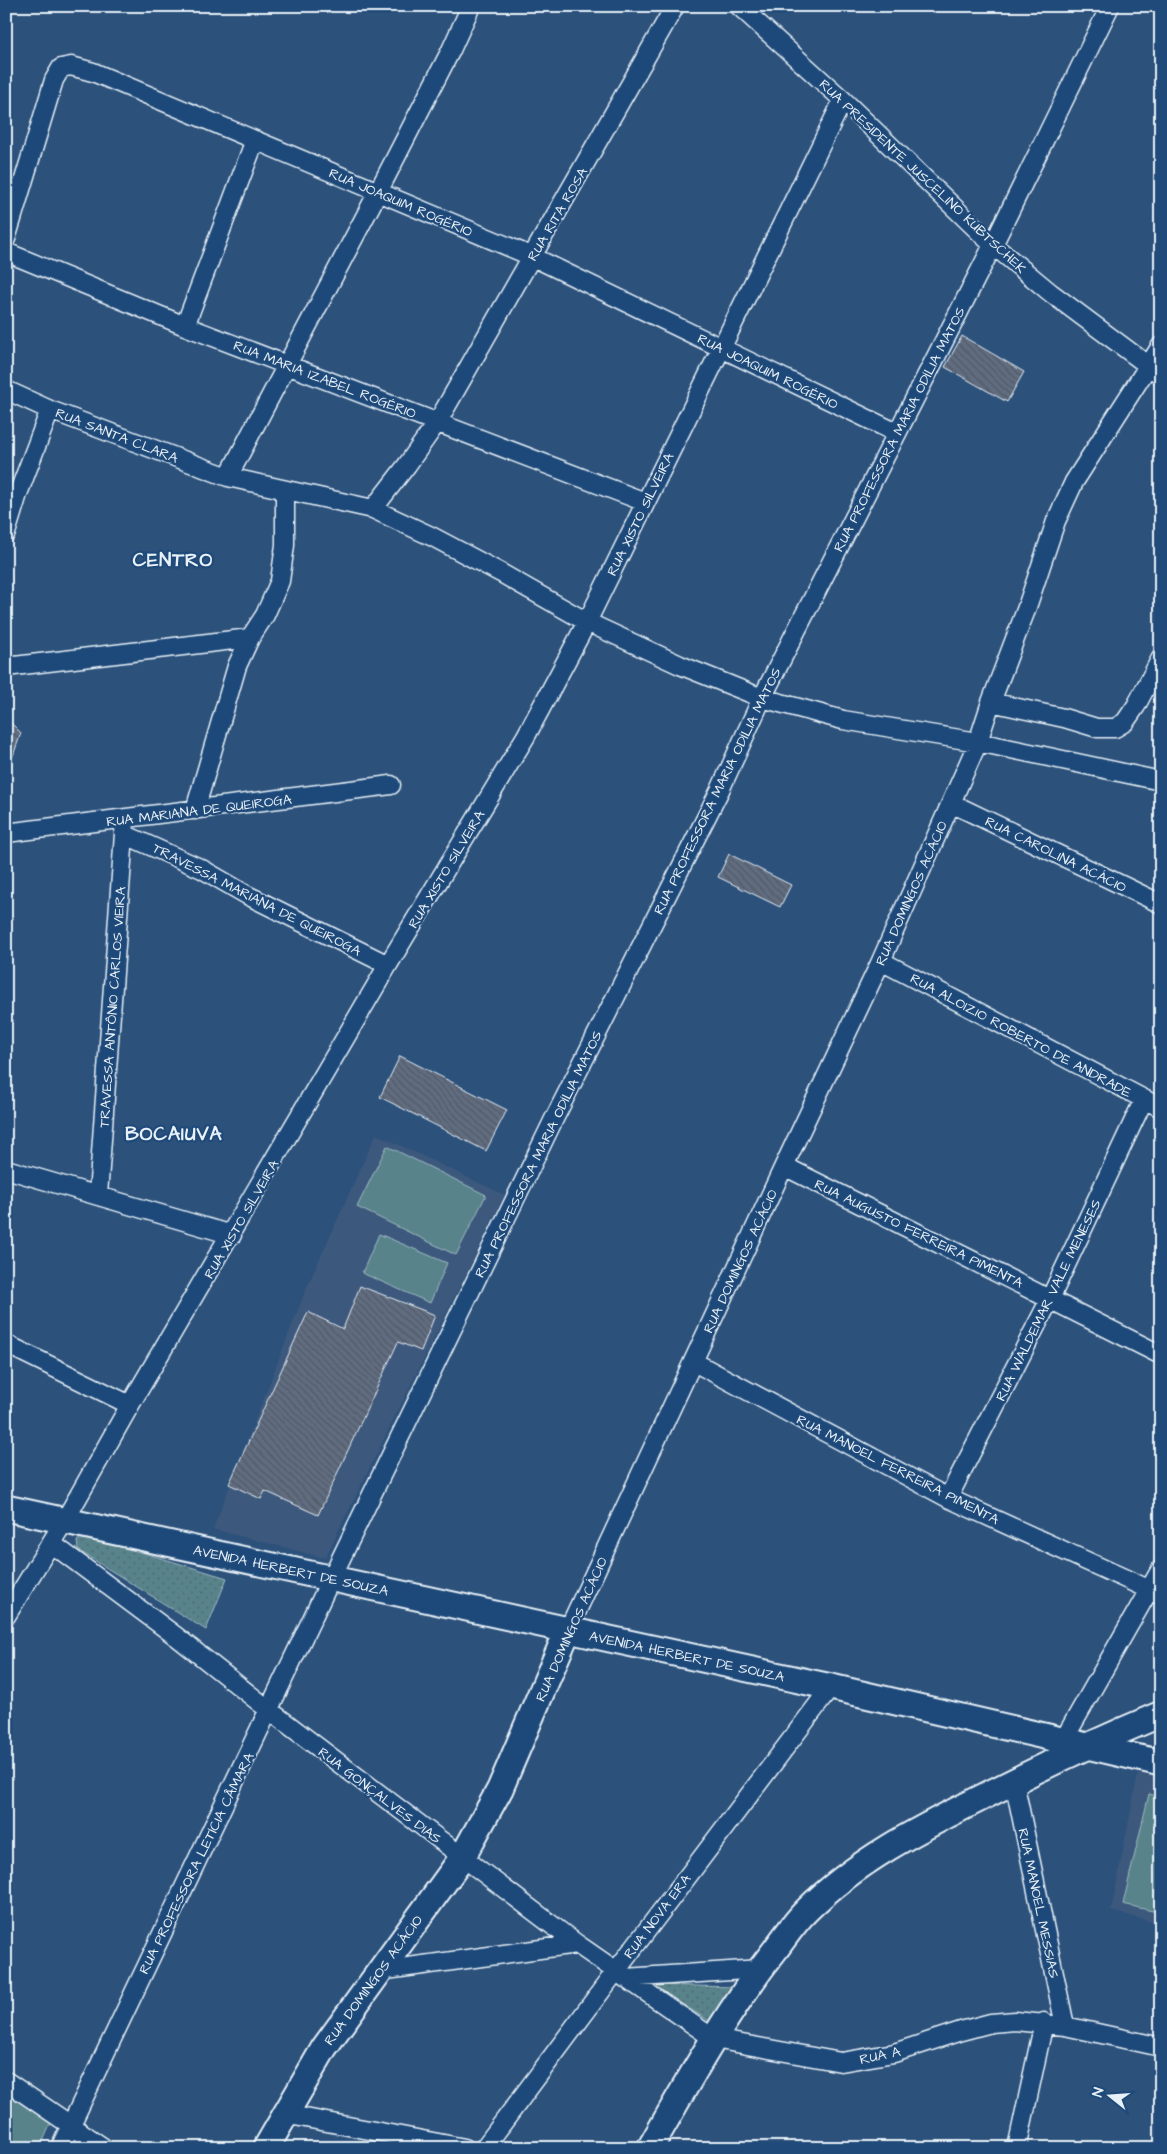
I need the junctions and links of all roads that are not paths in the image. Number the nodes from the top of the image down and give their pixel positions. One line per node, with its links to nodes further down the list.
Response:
1 (471, 6): 7 (street)
2 (676, 6): 11 (street, RUA RITA ROSA)
3 (739, 6): 5 (street, RUA PRESIDENTE JUSCELINO KUBTSCHEK)
4 (1110, 6): 9 (street, RUA PROFESSORA MARIA ODÍLIA MATOS)
5 (843, 100): 9 (street, RUA PRESIDENTE JUSCELINO KUBTSCHEK); 14 (street, RUA XISTO SILVEIRA)
6 (255, 140): 7 (street, RUA JOAQUIM ROGÉRIO); 8 (street, RUA JOAQUIM ROGÉRIO); 12 (street)
7 (378, 192): 11 (street, RUA JOAQUIM ROGÉRIO); 15 (street)
8 (6, 239)
9 (994, 245): 16 (street, RUA PRESIDENTE JUSCELINO KUBTSCHEK); 20 (street, RUA PROFESSORA MARIA ODÍLIA MATOS)
10 (6, 252): 12 (street, RUA MARIA IZABEL ROGÉRIO)
11 (533, 257): 14 (street, RUA JOAQUIM ROGÉRIO); 19 (street, RUA RITA ROSA)
12 (185, 326): 15 (street, RUA MARIA IZABEL ROGÉRIO)
13 (1161, 346): 16 (street, RUA DOMINGOS ACÁCIO)
14 (722, 349): 20 (street, RUA JOAQUIM ROGÉRIO); 24 (street, RUA XISTO SILVEIRA)
15 (289, 365): 19 (street, RUA MARIA IZABEL ROGÉRIO); 21 (street)
16 (1154, 370): 32 (street, RUA DOMINGOS ACÁCIO)
17 (6, 390): 18 (street, RUA SANTA CLARA)
18 (50, 410): 21 (street, RUA SANTA CLARA); 23 (street)
19 (438, 421): 24 (street, RUA MARIA IZABEL ROGÉRIO); 25 (street, RUA RITA ROSA)
20 (896, 432): 31 (street, RUA PROFESSORA MARIA ODÍLIA MATOS)
21 (228, 477): 22 (street, RUA SANTA CLARA)
22 (285, 490): 25 (street, RUA SANTA CLARA); 28 (street)
23 (12, 495): 26 (street)
24 (645, 502): 27 (street, RUA XISTO SILVEIRA)
25 (373, 509): 27 (street, RUA SANTA CLARA)
26 (6, 533)
27 (587, 622): 31 (street, RUA SANTA CLARA); 42 (street, RUA XISTO SILVEIRA)
28 (250, 638): 30 (street); 37 (street)
29 (1161, 658): 32 (street)
30 (6, 667)
31 (762, 698): 33 (street, RUA SANTA CLARA); 59 (street, RUA PROFESSORA MARIA ODÍLIA MATOS)
32 (991, 702): 33 (street, RUA DOMINGOS ACÁCIO)
33 (978, 742): 34 (street, RUA SANTA CLARA); 36 (street, RUA DOMINGOS ACÁCIO)
34 (1161, 781)
35 (391, 785): 37 (street, RUA MARIANA DE QUEIROGA)
36 (951, 804): 40 (street, RUA CAROLINA ACÁCIO); 41 (street, RUA DOMINGOS ACÁCIO)
37 (195, 810): 38 (street, RUA MARIANA DE QUEIROGA)
38 (126, 827): 39 (street, RUA MARIANA DE QUEIROGA); 42 (street, TRAVESSA MARIANA DE QUEIROGA); 47 (street, TRAVESSA ANTÔNIO CARLOS VIEIRA)
39 (6, 833)
40 (1161, 904)
41 (881, 961): 43 (street, RUA ALOIZIO ROBERTO DE ANDRADE); 45 (street, RUA DOMINGOS ACÁCIO)
42 (388, 965): 48 (street, RUA XISTO SILVEIRA)
43 (1144, 1099): 44 (street, RUA ALOIZIO ROBERTO DE ANDRADE); 49 (street, RUA WALDEMAR VALE MENESES)
44 (1161, 1108)
45 (784, 1166): 49 (street, RUA AUGUSTO FERREIRA PIMENTA); 52 (street, RUA DOMINGOS ACÁCIO)
46 (6, 1169): 47 (street)
47 (98, 1195): 48 (street)
48 (232, 1235): 53 (street, RUA XISTO SILVEIRA)
49 (1050, 1299): 51 (street, RUA AUGUSTO FERREIRA PIMENTA); 54 (street, RUA WALDEMAR VALE MENESES)
50 (6, 1344): 53 (street)
51 (1161, 1355)
52 (694, 1362): 54 (street, RUA MANOEL FERREIRA PIMENTA); 62 (street, RUA DOMINGOS ACÁCIO)
53 (130, 1405): 56 (street, RUA XISTO SILVEIRA)
54 (948, 1498): 60 (street, RUA MANOEL FERREIRA PIMENTA)
55 (6, 1508): 56 (street, AVENIDA HERBERT DE SOUZA)
56 (65, 1520): 57 (street, RUA XISTO SILVEIRA); 59 (street, AVENIDA HERBERT DE SOUZA)
57 (51, 1543): 61 (street, RUA XISTO SILVEIRA); 64 (street, RUA GONÇALVES DIAS)
58 (1161, 1569): 60 (street)
59 (331, 1579): 62 (street, AVENIDA HERBERT DE SOUZA); 64 (street, RUA PROFESSORA LETÍCIA CÂMARA)
60 (1155, 1592): 66 (street)
61 (6, 1616)
62 (568, 1630): 63 (street, AVENIDA HERBERT DE SOUZA); 69 (street, RUA DOMINGOS ACÁCIO)
63 (831, 1686): 66 (street, AVENIDA HERBERT DE SOUZA); 73 (street, RUA NOVA ERA)
64 (269, 1710): 69 (street, RUA GONÇALVES DIAS); 80 (street, RUA PROFESSORA LETÍCIA CÂMARA)
65 (1161, 1714): 66 (street)
66 (1074, 1743): 67 (street, AVENIDA HERBERT DE SOUZA); 68 (street)
67 (1161, 1763)
68 (1014, 1781): 71 (street); 75 (street, RUA MANOEL MESSIAS)
69 (462, 1858): 70 (street, RUA GONÇALVES DIAS); 72 (street, RUA DOMINGOS ACÁCIO)
70 (576, 1944): 72 (street); 73 (street, RUA GONÇALVES DIAS)
71 (760, 1969): 73 (street); 76 (street)
72 (379, 1971): 79 (street, RUA DOMINGOS ACÁCIO)
73 (620, 1974): 76 (street, RUA GONÇALVES DIAS); 85 (street, RUA NOVA ERA)
74 (1044, 2022): 75 (street, RUA A); 76 (street, RUA A); 87 (street)
75 (1065, 2026): 77 (street, RUA A)
76 (714, 2039): 86 (street)
77 (1161, 2047)
78 (6, 2081): 80 (street)
79 (284, 2114): 83 (street, RUA DOMINGOS ACÁCIO); 84 (street)
80 (70, 2126): 81 (street, RUA PROFESSORA LETÍCIA CÂMARA); 82 (street)
81 (60, 2148)
82 (104, 2148)
83 (266, 2148)
84 (465, 2148)
85 (484, 2148)
86 (650, 2148)
87 (1017, 2148)

